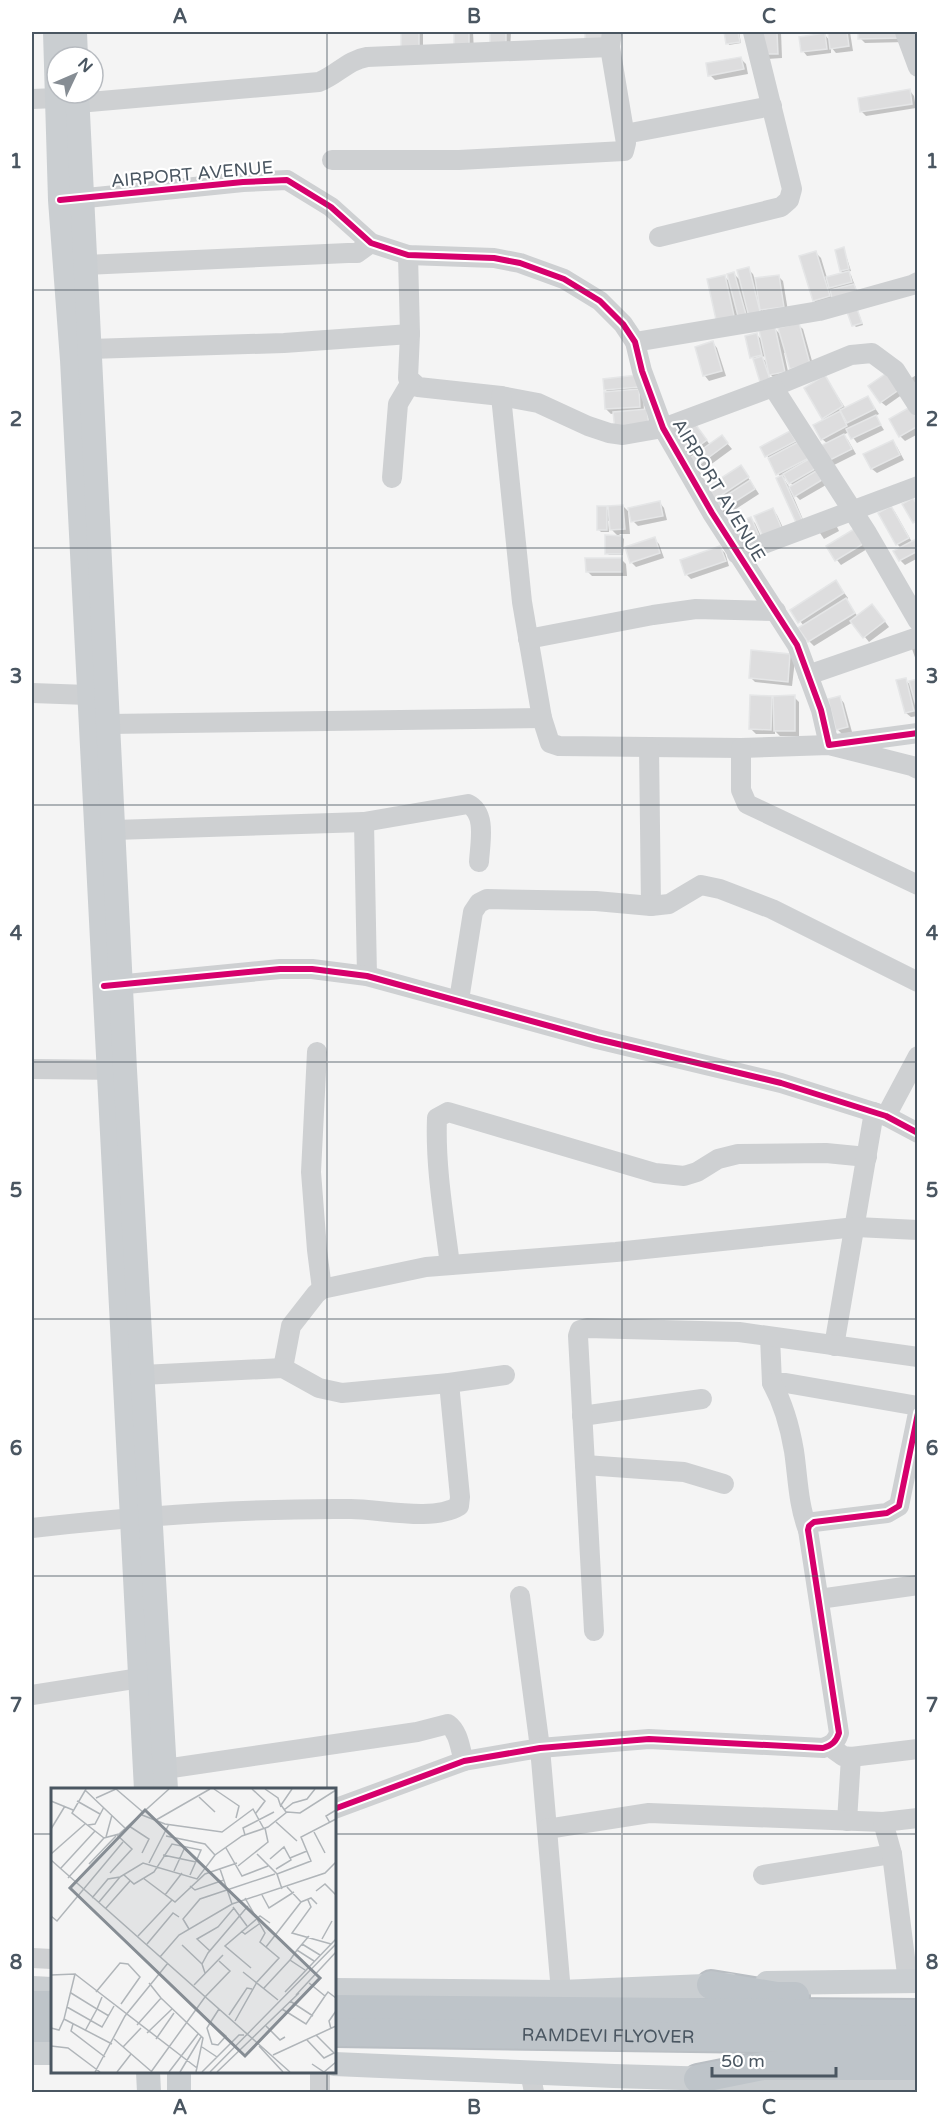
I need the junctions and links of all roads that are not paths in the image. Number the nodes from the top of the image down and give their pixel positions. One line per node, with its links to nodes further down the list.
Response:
1 (753, 32): 7 (street)
2 (905, 32): 4 (street)
3 (611, 39): 5 (street); 8 (street)
4 (918, 67)
5 (105, 96)
6 (71, 105): 10 (main road)
7 (772, 106): 8 (street); 11 (street)
8 (625, 134): 9 (street)
9 (332, 160)
10 (71, 200): 12 (street, AIRPORT AVENUE); 14 (main road); 34 (main road)
11 (659, 237)
12 (371, 243): 13 (street, AIRPORT AVENUE); 14 (street)
13 (408, 255): 16 (street); 17 (street, AIRPORT AVENUE)
14 (86, 265): 18 (main road)
15 (916, 287): 17 (street)
16 (410, 334): 18 (street); 19 (street)
17 (635, 342): 23 (street, AIRPORT AVENUE)
18 (90, 349): 36 (main road)
19 (411, 382): 21 (street); 24 (street)
20 (774, 387): 22 (street); 23 (street); 26 (street)
21 (501, 396): 23 (street); 31 (street)
22 (918, 406)
23 (663, 428): 27 (street, AIRPORT AVENUE)
24 (392, 478)
25 (918, 486): 26 (street)
26 (852, 511): 27 (street); 29 (street)
27 (737, 554): 28 (street, AIRPORT AVENUE)
28 (776, 611): 31 (street); 32 (street, AIRPORT AVENUE)
29 (918, 621)
30 (918, 637): 32 (street)
31 (528, 639): 35 (street)
32 (808, 675): 38 (street, AIRPORT AVENUE)
33 (32, 693): 34 (street)
34 (88, 695): 49 (main road)
35 (542, 718): 36 (street); 39 (street)
36 (108, 724): 43 (main road)
37 (918, 733): 38 (street)
38 (829, 746): 40 (street); 41 (street)
39 (649, 747): 40 (street); 46 (street)
40 (741, 748): 45 (street)
41 (918, 769)
42 (364, 822): 43 (street); 44 (street); 47 (street)
43 (114, 830): 49 (main road)
44 (479, 862)
45 (918, 885)
46 (651, 906): 48 (street); 50 (street)
47 (367, 976): 49 (street); 50 (street)
48 (918, 982)
49 (113, 985): 54 (main road)
50 (459, 1000): 55 (street)
51 (317, 1052): 61 (street)
52 (918, 1056): 55 (street)
53 (32, 1069): 54 (street)
54 (117, 1070): 66 (main road); 76 (main road)
55 (880, 1114): 56 (street); 57 (street)
56 (918, 1132)
57 (867, 1157): 58 (street); 60 (street)
58 (855, 1227): 59 (street); 60 (street); 63 (street)
59 (918, 1230)
60 (450, 1265): 61 (street)
61 (322, 1289): 65 (street)
62 (770, 1337): 63 (street); 69 (street); 73 (street)
63 (834, 1346): 64 (street)
64 (918, 1358)
65 (283, 1368): 66 (street); 68 (street)
66 (142, 1375): 76 (main road)
67 (505, 1375): 68 (street)
68 (449, 1383): 76 (street)
69 (772, 1383): 71 (street); 78 (street)
70 (702, 1399): 73 (street)
71 (918, 1406)
72 (918, 1413): 78 (street)
73 (582, 1416): 74 (street)
74 (585, 1465): 75 (street); 82 (street)
75 (724, 1484)
76 (141, 1516): 77 (street); 83 (main road); 90 (main road)
77 (32, 1528)
78 (808, 1530): 81 (street)
79 (918, 1585): 81 (street)
80 (520, 1596): 86 (street)
81 (819, 1599): 85 (street)
82 (594, 1631)
83 (140, 1678): 84 (street); 91 (main road)
84 (32, 1695)
85 (829, 1746): 86 (street); 88 (street)
86 (540, 1749): 89 (street); 96 (street)
87 (918, 1749): 88 (street)
88 (850, 1757): 94 (street)
89 (464, 1761): 90 (street); 92 (street)
90 (166, 1779)
91 (146, 1788)
92 (336, 1808)
93 (918, 1818): 95 (street)
94 (847, 1821): 95 (street); 96 (street)
95 (883, 1822): 97 (street)
96 (547, 1829): 106 (street)
97 (892, 1854): 98 (street); 102 (street)
98 (763, 1875)
99 (32, 1958): 100 (street)
100 (51, 1959)
101 (711, 1985): 102 (highway); 106 (main road)
102 (914, 1987)
103 (32, 1988): 104 (main road)
104 (51, 1989)
105 (336, 1990): 106 (main road)
106 (561, 1992)
107 (32, 2005): 108 (highway)
108 (51, 2005)
109 (336, 2009): 110 (highway, RAMDEVI FLYOVER)
110 (918, 2014)
111 (32, 2028): 112 (highway)
112 (51, 2028)
113 (336, 2032): 114 (highway, RAMDEVI FLYOVER)
114 (918, 2040)
115 (32, 2053): 116 (main road)
116 (51, 2053)
117 (336, 2064): 123 (main road)
118 (918, 2066): 122 (highway)
119 (148, 2073): 127 (main road)
120 (179, 2073): 128 (main road)
121 (320, 2073): 129 (street)
122 (698, 2079): 124 (main road); 126 (main road)
123 (532, 2082): 124 (main road)
124 (624, 2084)
125 (918, 2085): 126 (main road)
126 (857, 2089)
127 (148, 2092)
128 (179, 2092)
129 (320, 2092)

